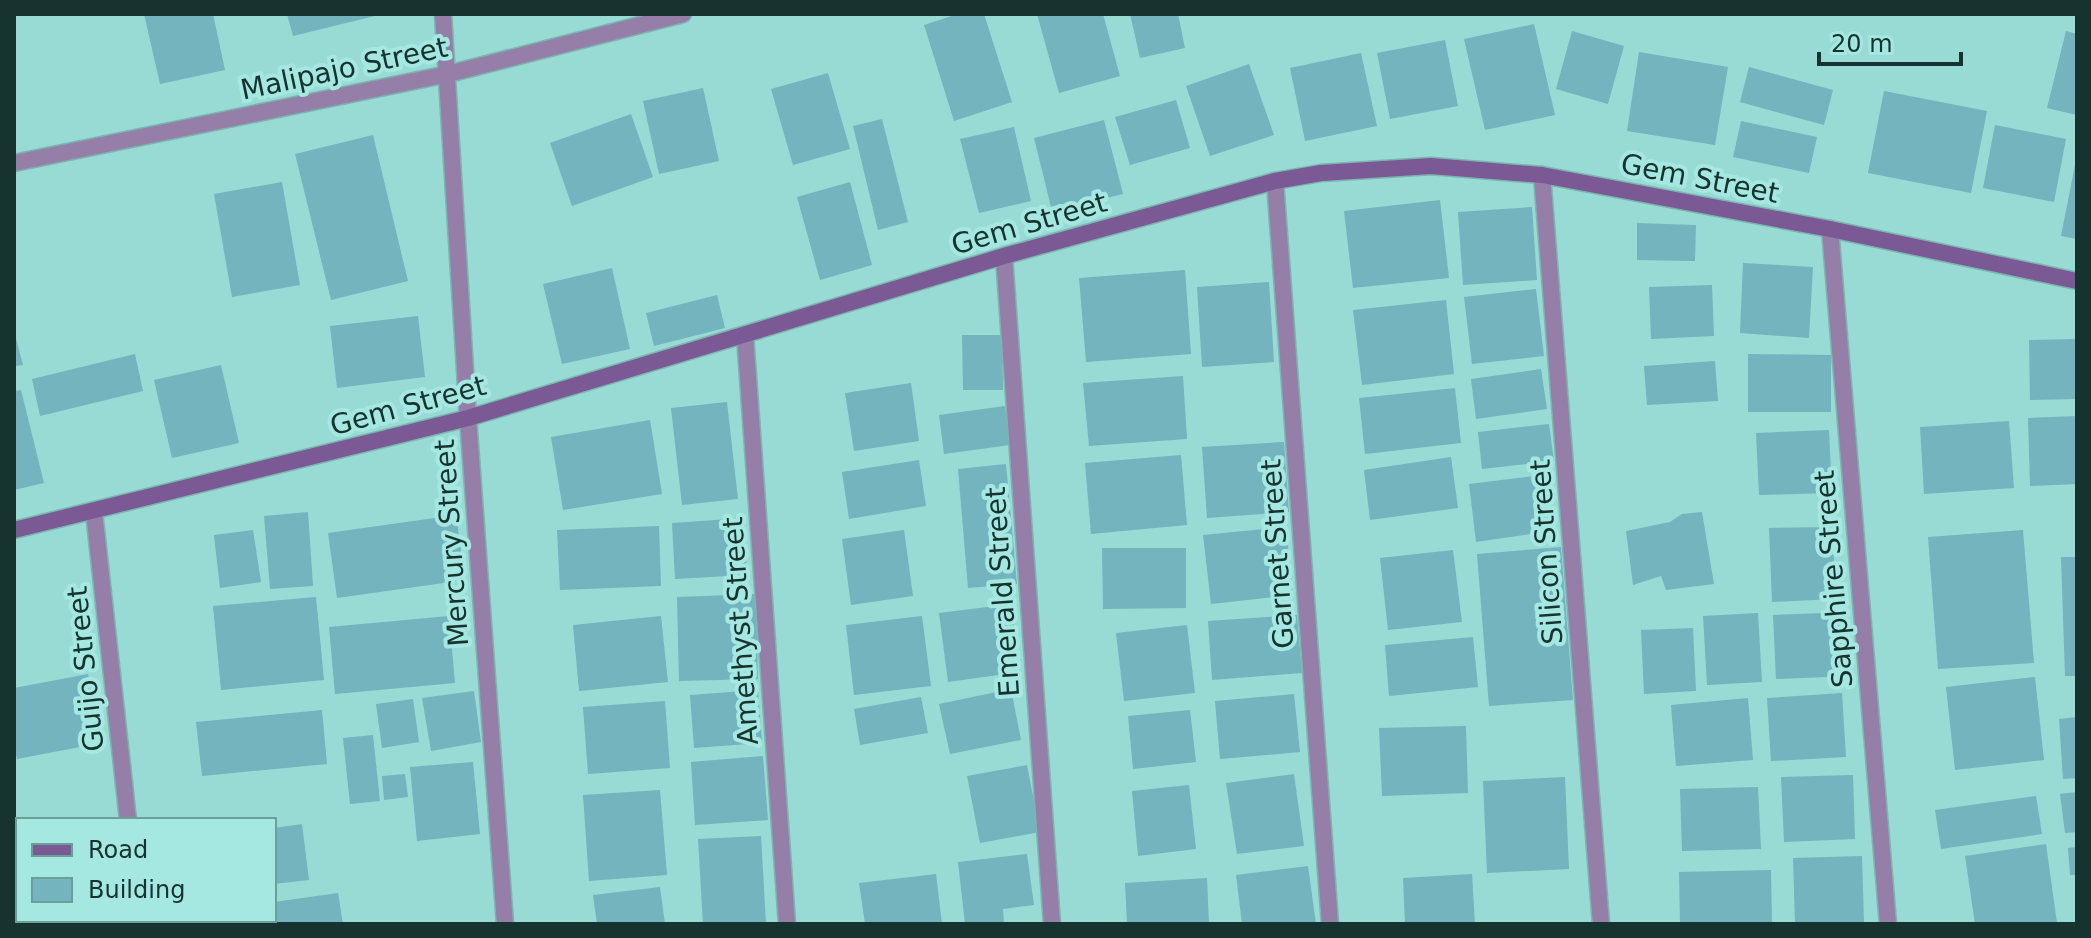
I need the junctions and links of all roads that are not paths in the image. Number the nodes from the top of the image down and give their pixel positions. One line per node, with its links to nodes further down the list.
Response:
1 (443, 14): 3 (street, Mercury Street)
2 (683, 14): 3 (street, Malipajo Street)
3 (448, 74): 4 (street, Malipajo Street); 11 (street, Mercury Street)
4 (14, 163)
5 (1542, 175): 6 (street, Gem Street); 7 (street, Gem Street); 19 (street, Silicon Street)
6 (1275, 181): 8 (street, Gem Street); 18 (street, Garnet Street)
7 (1830, 229): 9 (street, Gem Street); 20 (street, Sapphire Street)
8 (1004, 256): 10 (street, Gem Street); 17 (street, Emerald Street)
9 (2077, 281)
10 (745, 335): 11 (street, Gem Street); 16 (street, Amethyst Street)
11 (468, 418): 12 (street, Gem Street); 15 (street, Mercury Street)
12 (94, 512): 13 (street, Gem Street); 14 (street, Guijo Street)
13 (14, 530)
14 (128, 818)
15 (505, 924)
16 (787, 924)
17 (1052, 924)
18 (1330, 924)
19 (1601, 924)
20 (1888, 924)

